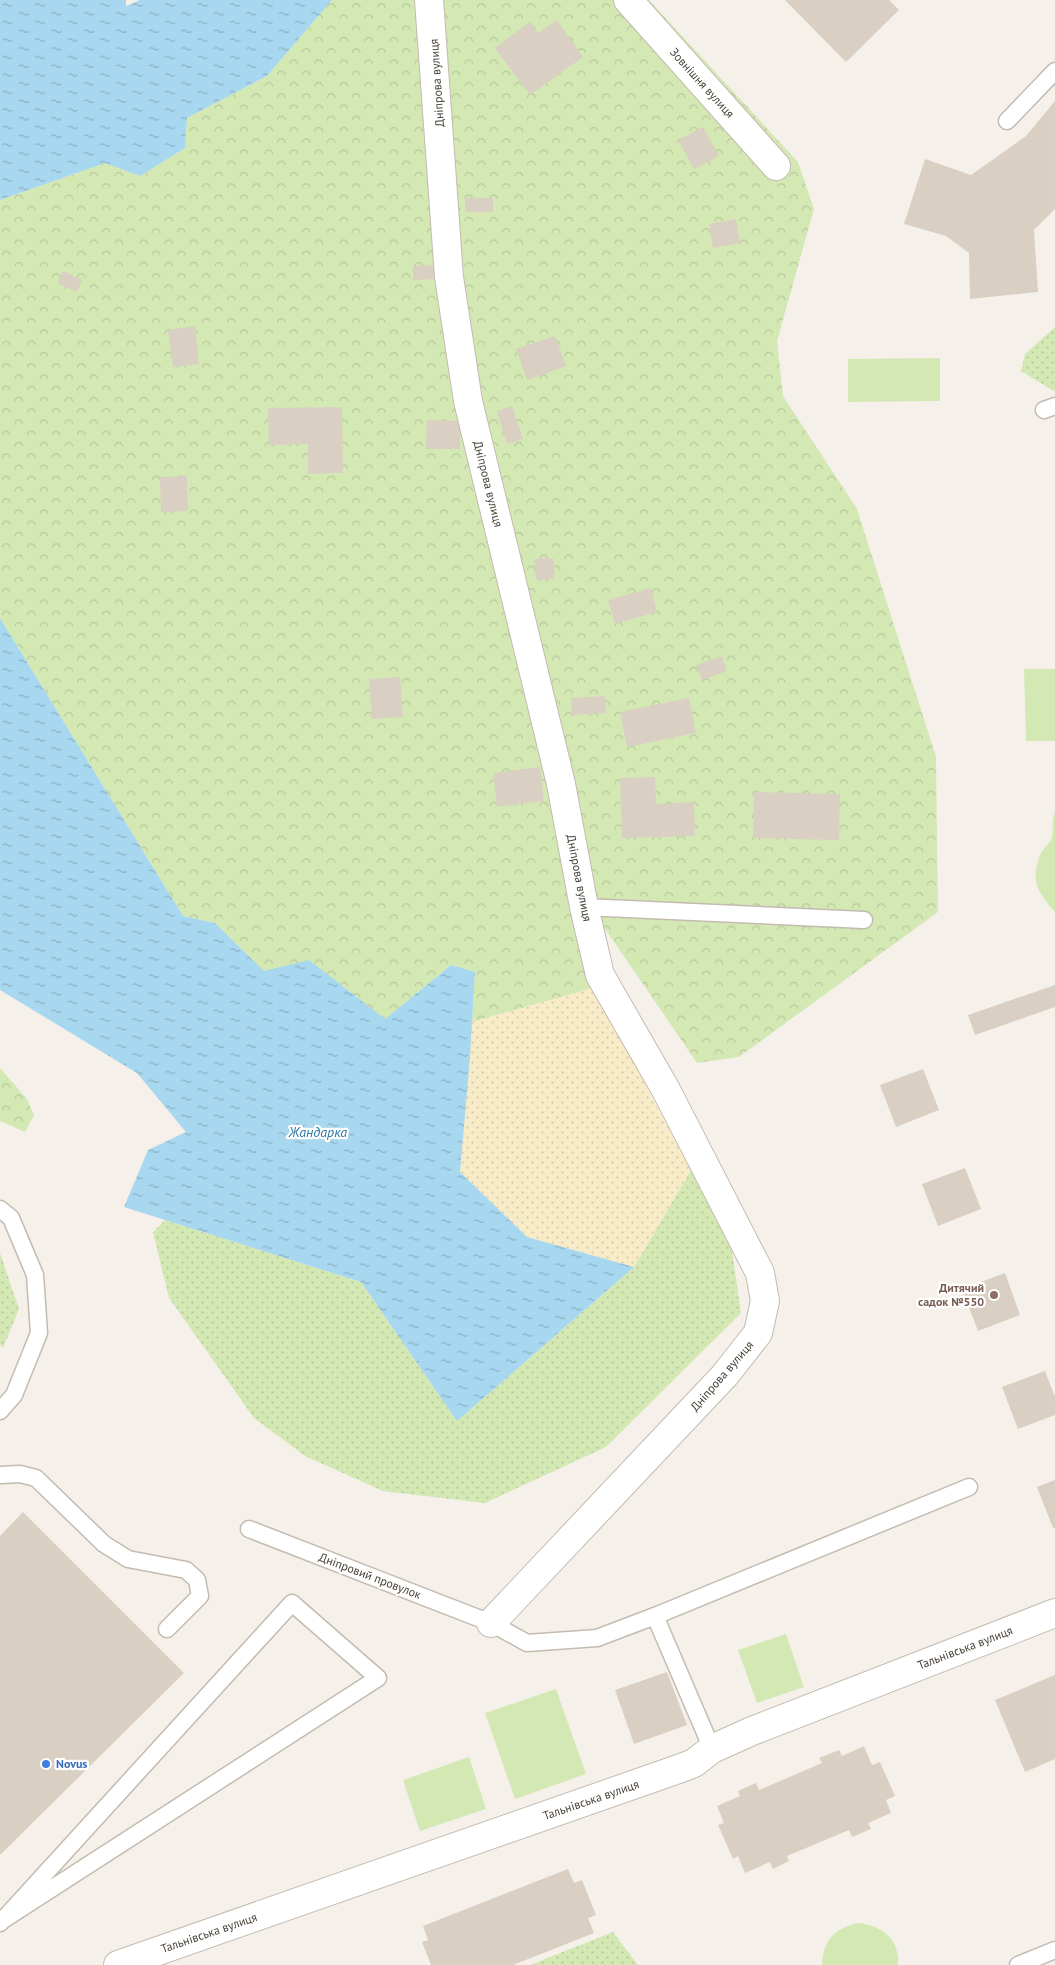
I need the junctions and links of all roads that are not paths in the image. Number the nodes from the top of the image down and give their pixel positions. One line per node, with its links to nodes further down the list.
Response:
1 (430, 0): 6 (street, Дніпрова вулиця)
2 (628, 0): 5 (street, Зовнішня вулиця)
3 (1055, 71): 4 (lane)
4 (1007, 121)
5 (776, 166)
6 (584, 907): 7 (lane); 15 (street, Дніпрова вулиця)
7 (864, 920)
8 (0, 1209): 9 (lane)
9 (0, 1410)
10 (0, 1475): 16 (lane)
11 (969, 1487): 14 (lane, Дніпровий провулок)
12 (249, 1529): 15 (lane, Дніпровий провулок)
13 (1055, 1613): 17 (street, Тальнівська вулиця)
14 (656, 1616): 15 (lane, Дніпровий провулок); 17 (lane)
15 (491, 1623)
16 (167, 1629)
17 (712, 1748): 20 (street, Тальнівська вулиця)
18 (1, 1921): 18 (lane)
19 (1055, 1950): 21 (lane)
20 (118, 1965)
21 (1018, 1965)

